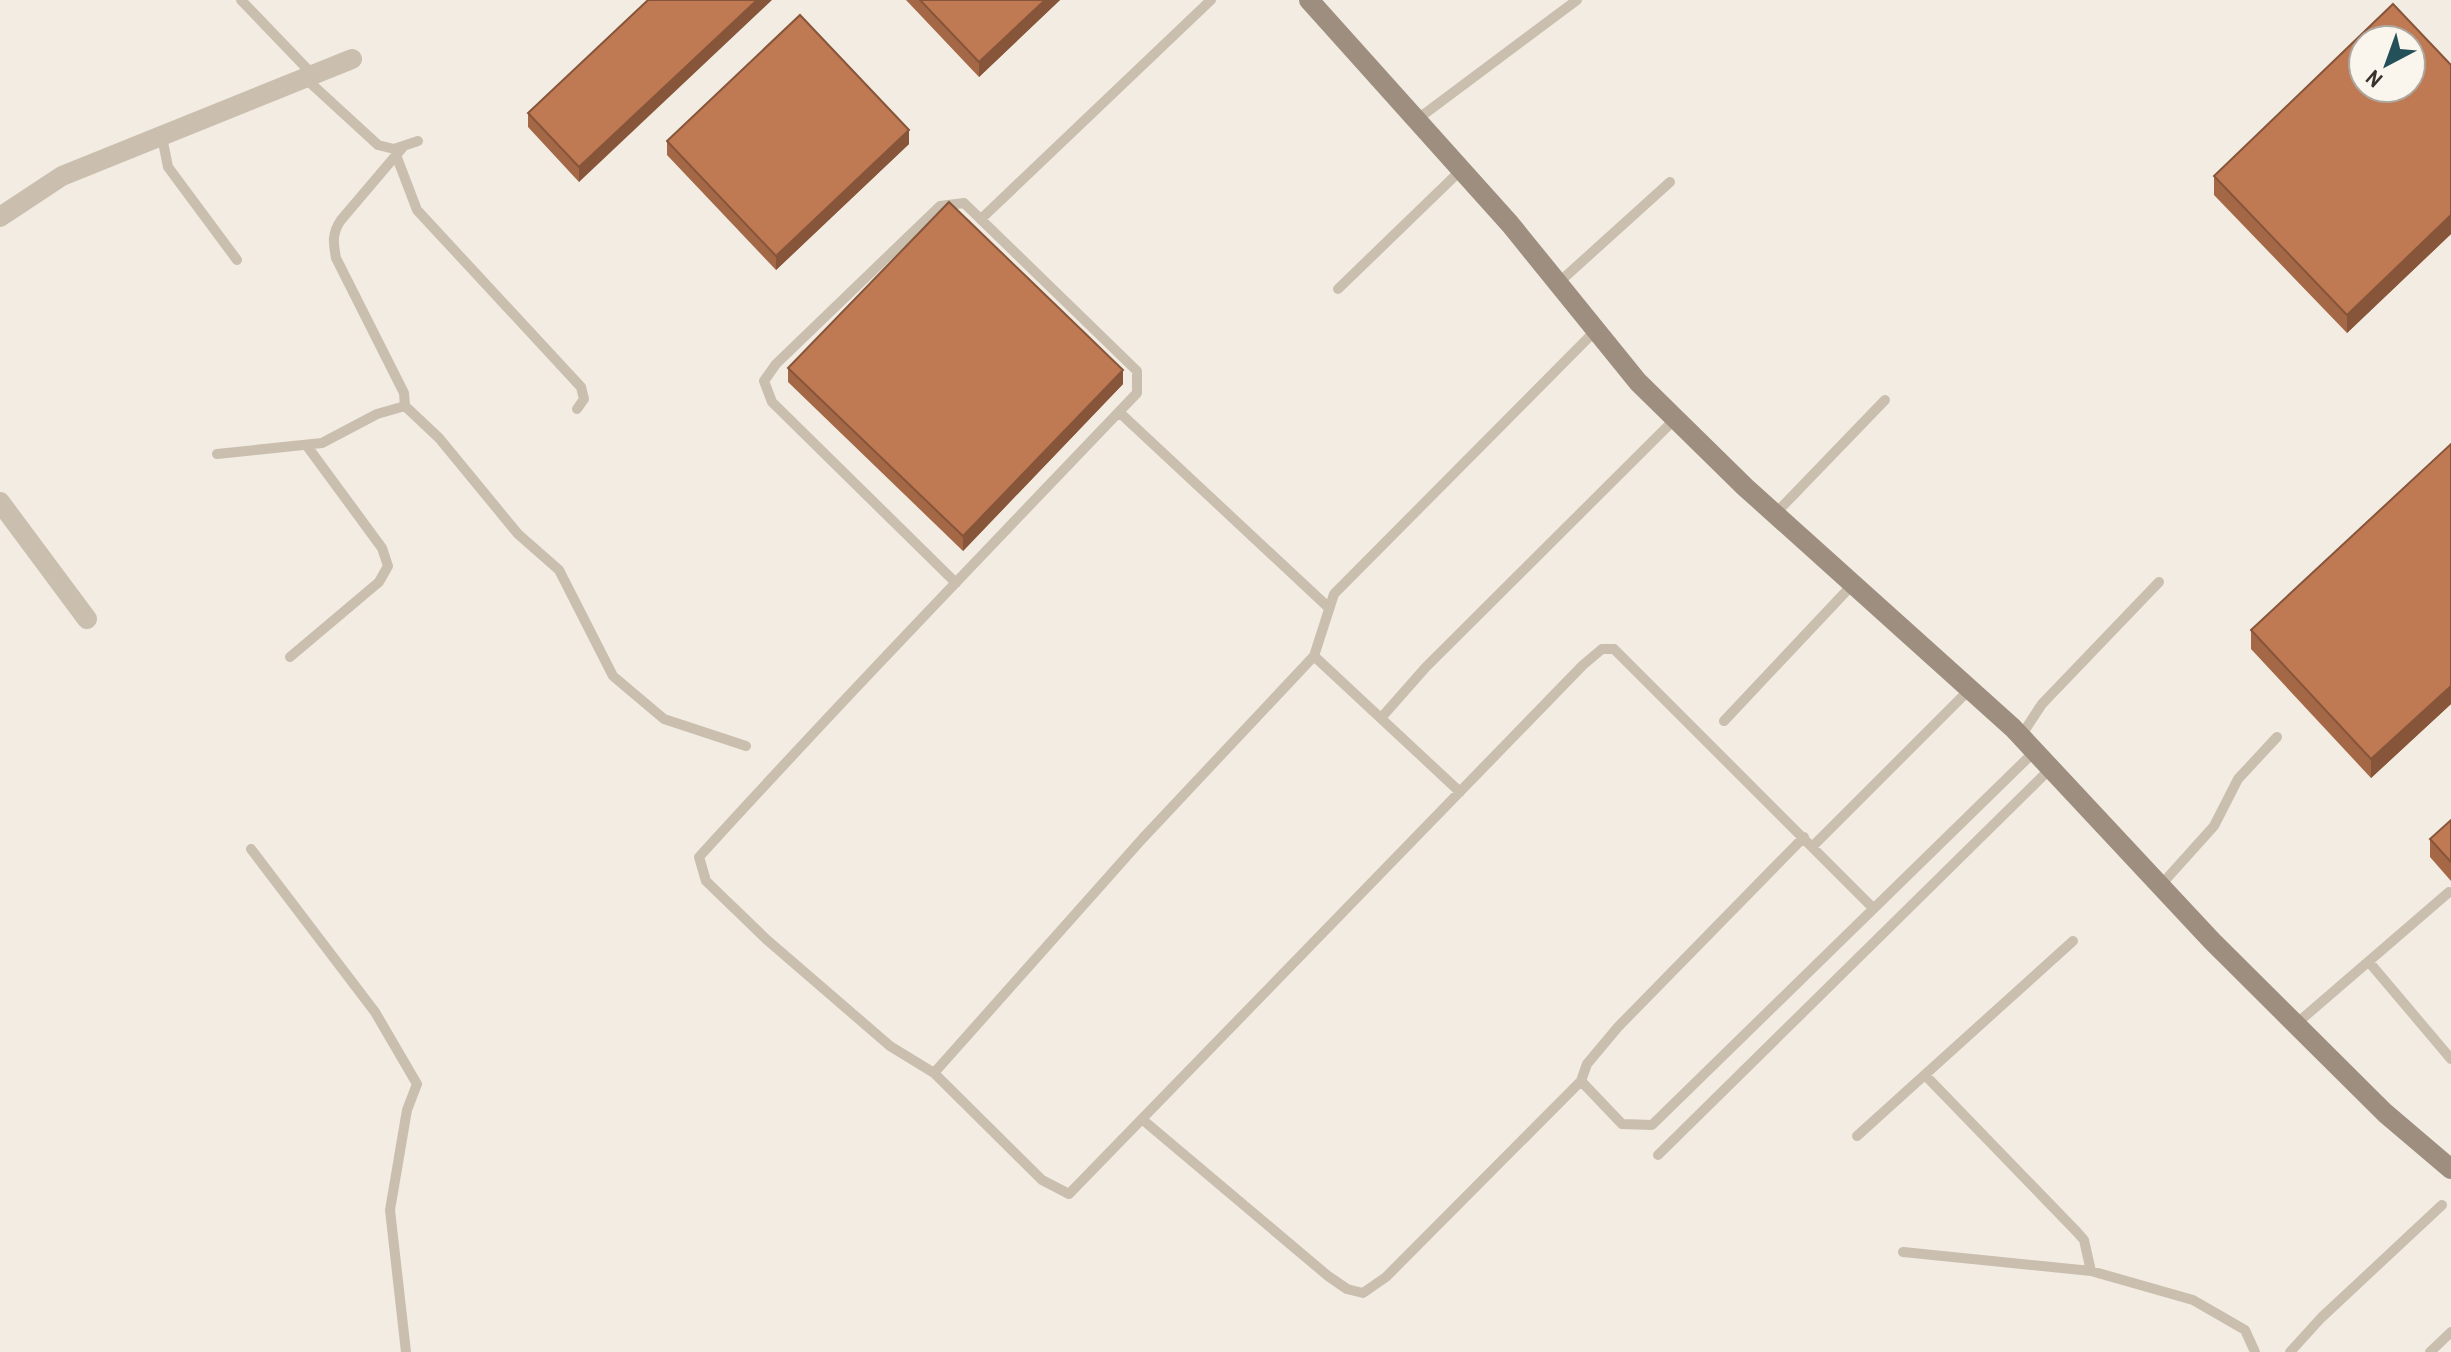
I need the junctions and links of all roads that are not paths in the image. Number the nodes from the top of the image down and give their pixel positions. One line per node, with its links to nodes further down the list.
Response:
1 (241, 0): 6 (lane)
2 (1211, 0): 14 (lane)
3 (1309, 0): 7 (street)
4 (1577, 0): 7 (lane)
5 (352, 59): 6 (street)
6 (309, 77): 8 (street); 10 (lane)
7 (1415, 121): 11 (street)
8 (162, 137): 13 (street); 15 (lane)
9 (418, 141): 10 (lane)
10 (400, 151): 20 (lane); 21 (lane)
11 (1461, 170): 16 (street); 17 (lane)
12 (1670, 182): 16 (lane)
13 (0, 217)
14 (981, 219): 22 (lane); 29 (lane)
15 (237, 260)
16 (1556, 285): 18 (street)
17 (1338, 289)
18 (1595, 331): 23 (street); 31 (lane)
19 (1885, 400): 27 (lane)
20 (405, 406): 24 (lane); 40 (lane)
21 (577, 409)
22 (1119, 412): 29 (lane); 31 (lane)
23 (1675, 419): 27 (street); 36 (lane)
24 (307, 446): 25 (lane); 34 (lane)
25 (217, 454)
26 (0, 502): 32 (street)
27 (1775, 514): 30 (street)
28 (2159, 582): 39 (lane)
29 (956, 583): 53 (lane)
30 (1853, 584): 35 (street); 37 (lane)
31 (1329, 608): 33 (lane)
32 (87, 619)
33 (1314, 656): 36 (lane); 53 (lane)
34 (290, 657)
35 (1970, 689): 39 (street); 44 (lane)
36 (1381, 718): 42 (lane)
37 (1724, 721)
38 (2277, 737): 46 (lane)
39 (2028, 744): 41 (street); 48 (lane)
40 (746, 746)
41 (2051, 768): 46 (street); 58 (lane)
42 (1460, 792): 43 (lane); 56 (lane)
43 (1804, 837): 44 (lane); 55 (lane)
44 (1813, 846): 48 (lane)
45 (251, 849): 65 (lane)
46 (2160, 886): 51 (street)
47 (2449, 892): 50 (lane)
48 (1872, 907): 55 (lane)
49 (2073, 941): 54 (lane)
50 (2369, 962): 51 (lane); 52 (lane)
51 (2296, 1024): 59 (street)
52 (2451, 1059)
53 (934, 1073): 56 (lane)
54 (1925, 1075): 57 (lane); 62 (lane)
55 (1581, 1081): 56 (lane)
56 (1143, 1120)
57 (1857, 1136)
58 (1658, 1155)
59 (2451, 1169)
60 (2442, 1205): 64 (lane)
61 (1903, 1252): 62 (lane)
62 (2091, 1271): 66 (lane)
63 (2451, 1332): 69 (lane)
64 (2302, 1339): 67 (lane); 68 (lane)
65 (406, 1352)
66 (2255, 1352)
67 (2290, 1352)
68 (2303, 1352)
69 (2430, 1352)

